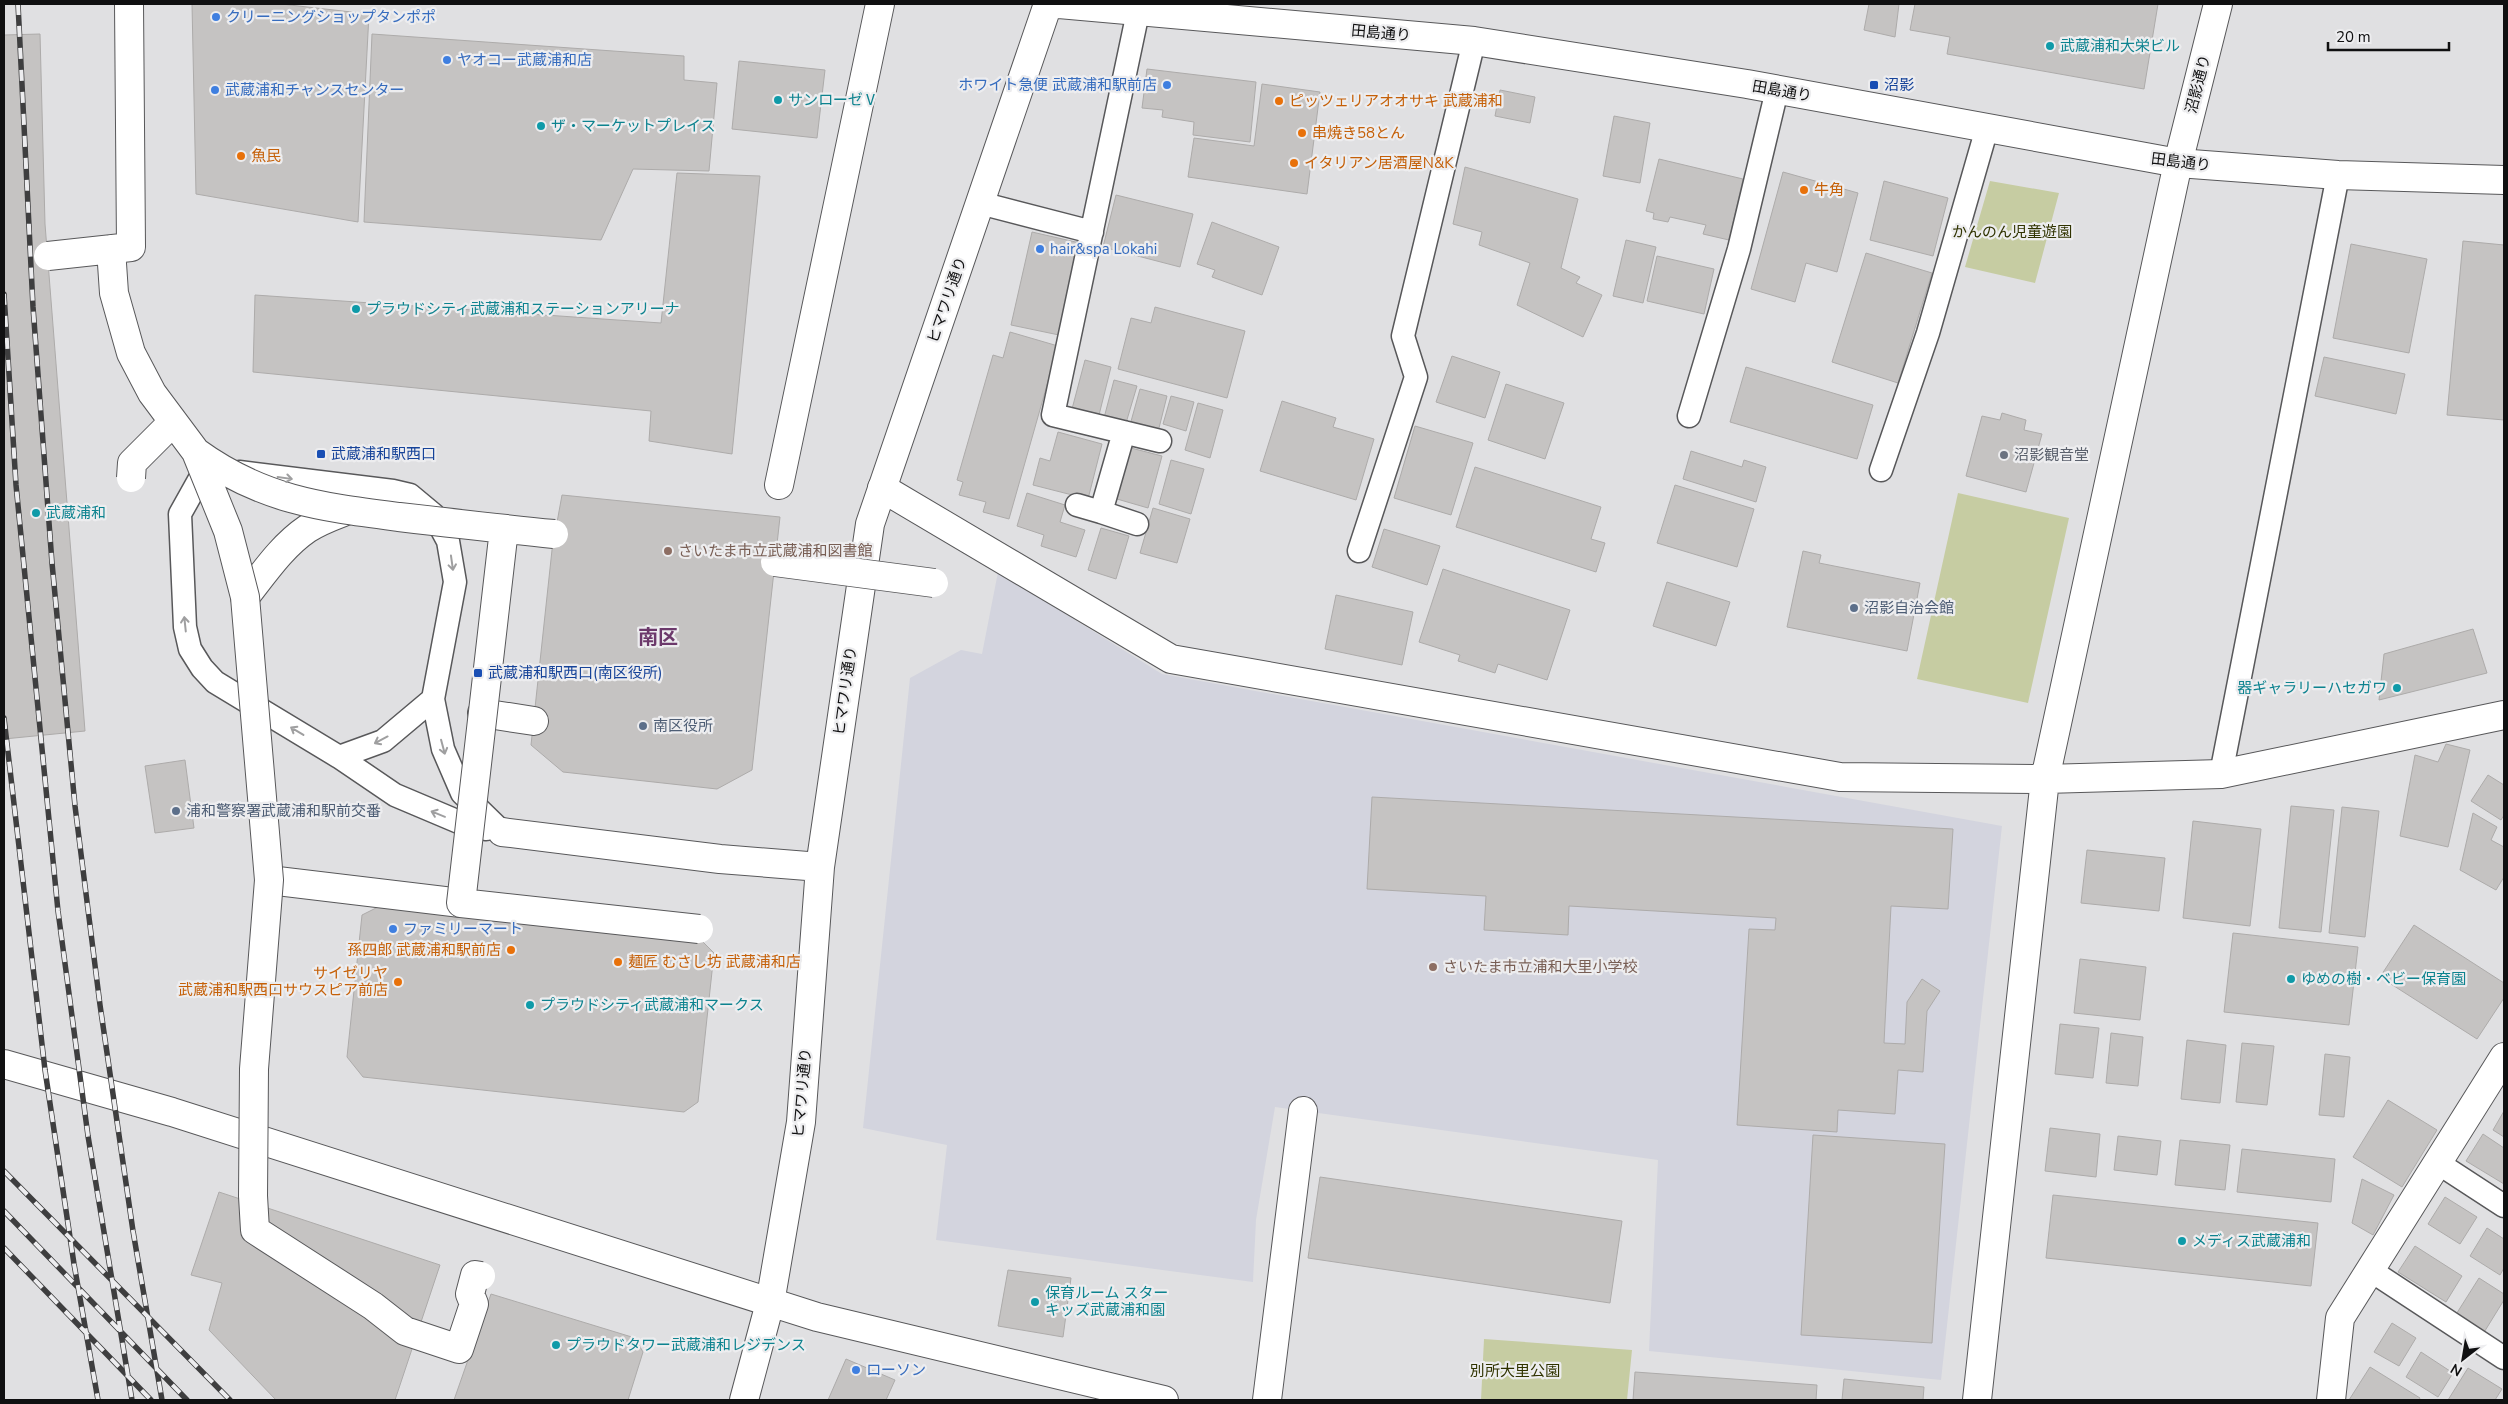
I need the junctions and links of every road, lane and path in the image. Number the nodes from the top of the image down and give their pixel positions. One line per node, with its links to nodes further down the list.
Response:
1 (118, 4): 19 (street)
2 (129, 4): 16 (street, bridge)
3 (880, 4): 26 (street)
4 (1048, 4): 14 (street, ヒマワリ通り)
5 (1058, 4): 7 (street, 田島通り)
6 (2218, 4): 11 (street, 沼影通り)
7 (1138, 12): 8 (street, 田島通り); 15 (lane)
8 (1474, 41): 9 (street, 田島通り); 34 (lane)
9 (1777, 90): 10 (street, 田島通り); 18 (lane)
10 (1987, 128): 11 (street, 田島通り); 23 (lane)
11 (2178, 163): 13 (street, 田島通り); 44 (street, 沼影通り)
12 (2502, 173): 13 (street, 田島通り)
13 (2338, 175): 43 (lane)
14 (980, 203): 15 (lane); 27 (street, ヒマワリ通り)
15 (1092, 232): 20 (lane)
16 (110, 249): 17 (street, bridge); 19 (street, bridge)
17 (48, 256)
18 (1688, 416)
19 (173, 426): 22 (street, bridge); 24 (lane); 25 (street, bridge)
20 (1124, 432): 21 (lane); 30 (lane)
21 (1160, 440)
22 (196, 452): 29 (street, bridge); 37 (street, bridge)
23 (1880, 470)
24 (237, 472): 38 (lane, one-way to 38); 42 (lane, one-way to 24)
25 (131, 478)
26 (779, 485)
27 (882, 488): 44 (street); 46 (street, ヒマワリ通り)
28 (1077, 506): 30 (lane)
29 (346, 510): 32 (street, bridge); 37 (street)
30 (1101, 512): 31 (lane)
31 (1136, 524)
32 (504, 529): 33 (street, bridge); 39 (street, bridge)
33 (554, 534)
34 (1359, 551)
35 (775, 562): 36 (street, bridge)
36 (934, 583)
37 (245, 597): 47 (street, bridge)
38 (433, 699): 42 (lane, one-way to 42); 45 (lane, one-way to 45)
39 (482, 713): 41 (street); 48 (street, bridge)
40 (2504, 715): 43 (street)
41 (534, 721)
42 (339, 757): 45 (lane, one-way to 42)
43 (2221, 774): 44 (street)
44 (2045, 779): 62 (street, 沼影通り)
45 (502, 832): 46 (street)
46 (820, 867): 57 (street, ヒマワリ通り)
47 (269, 880): 48 (street); 56 (street, bridge)
48 (461, 903): 49 (street, bridge)
49 (699, 929)
50 (2503, 1062): 53 (street)
51 (4, 1064): 57 (street)
52 (1303, 1111): 61 (street)
53 (2438, 1163): 54 (lane); 55 (street)
54 (2504, 1206)
55 (2370, 1270): 58 (lane); 63 (street)
56 (481, 1276)
57 (770, 1303): 59 (street, ヒマワリ通り); 60 (street)
58 (2504, 1358)
59 (744, 1400)
60 (1164, 1400)
61 (1267, 1400)
62 (1978, 1400)
63 (2331, 1400)

